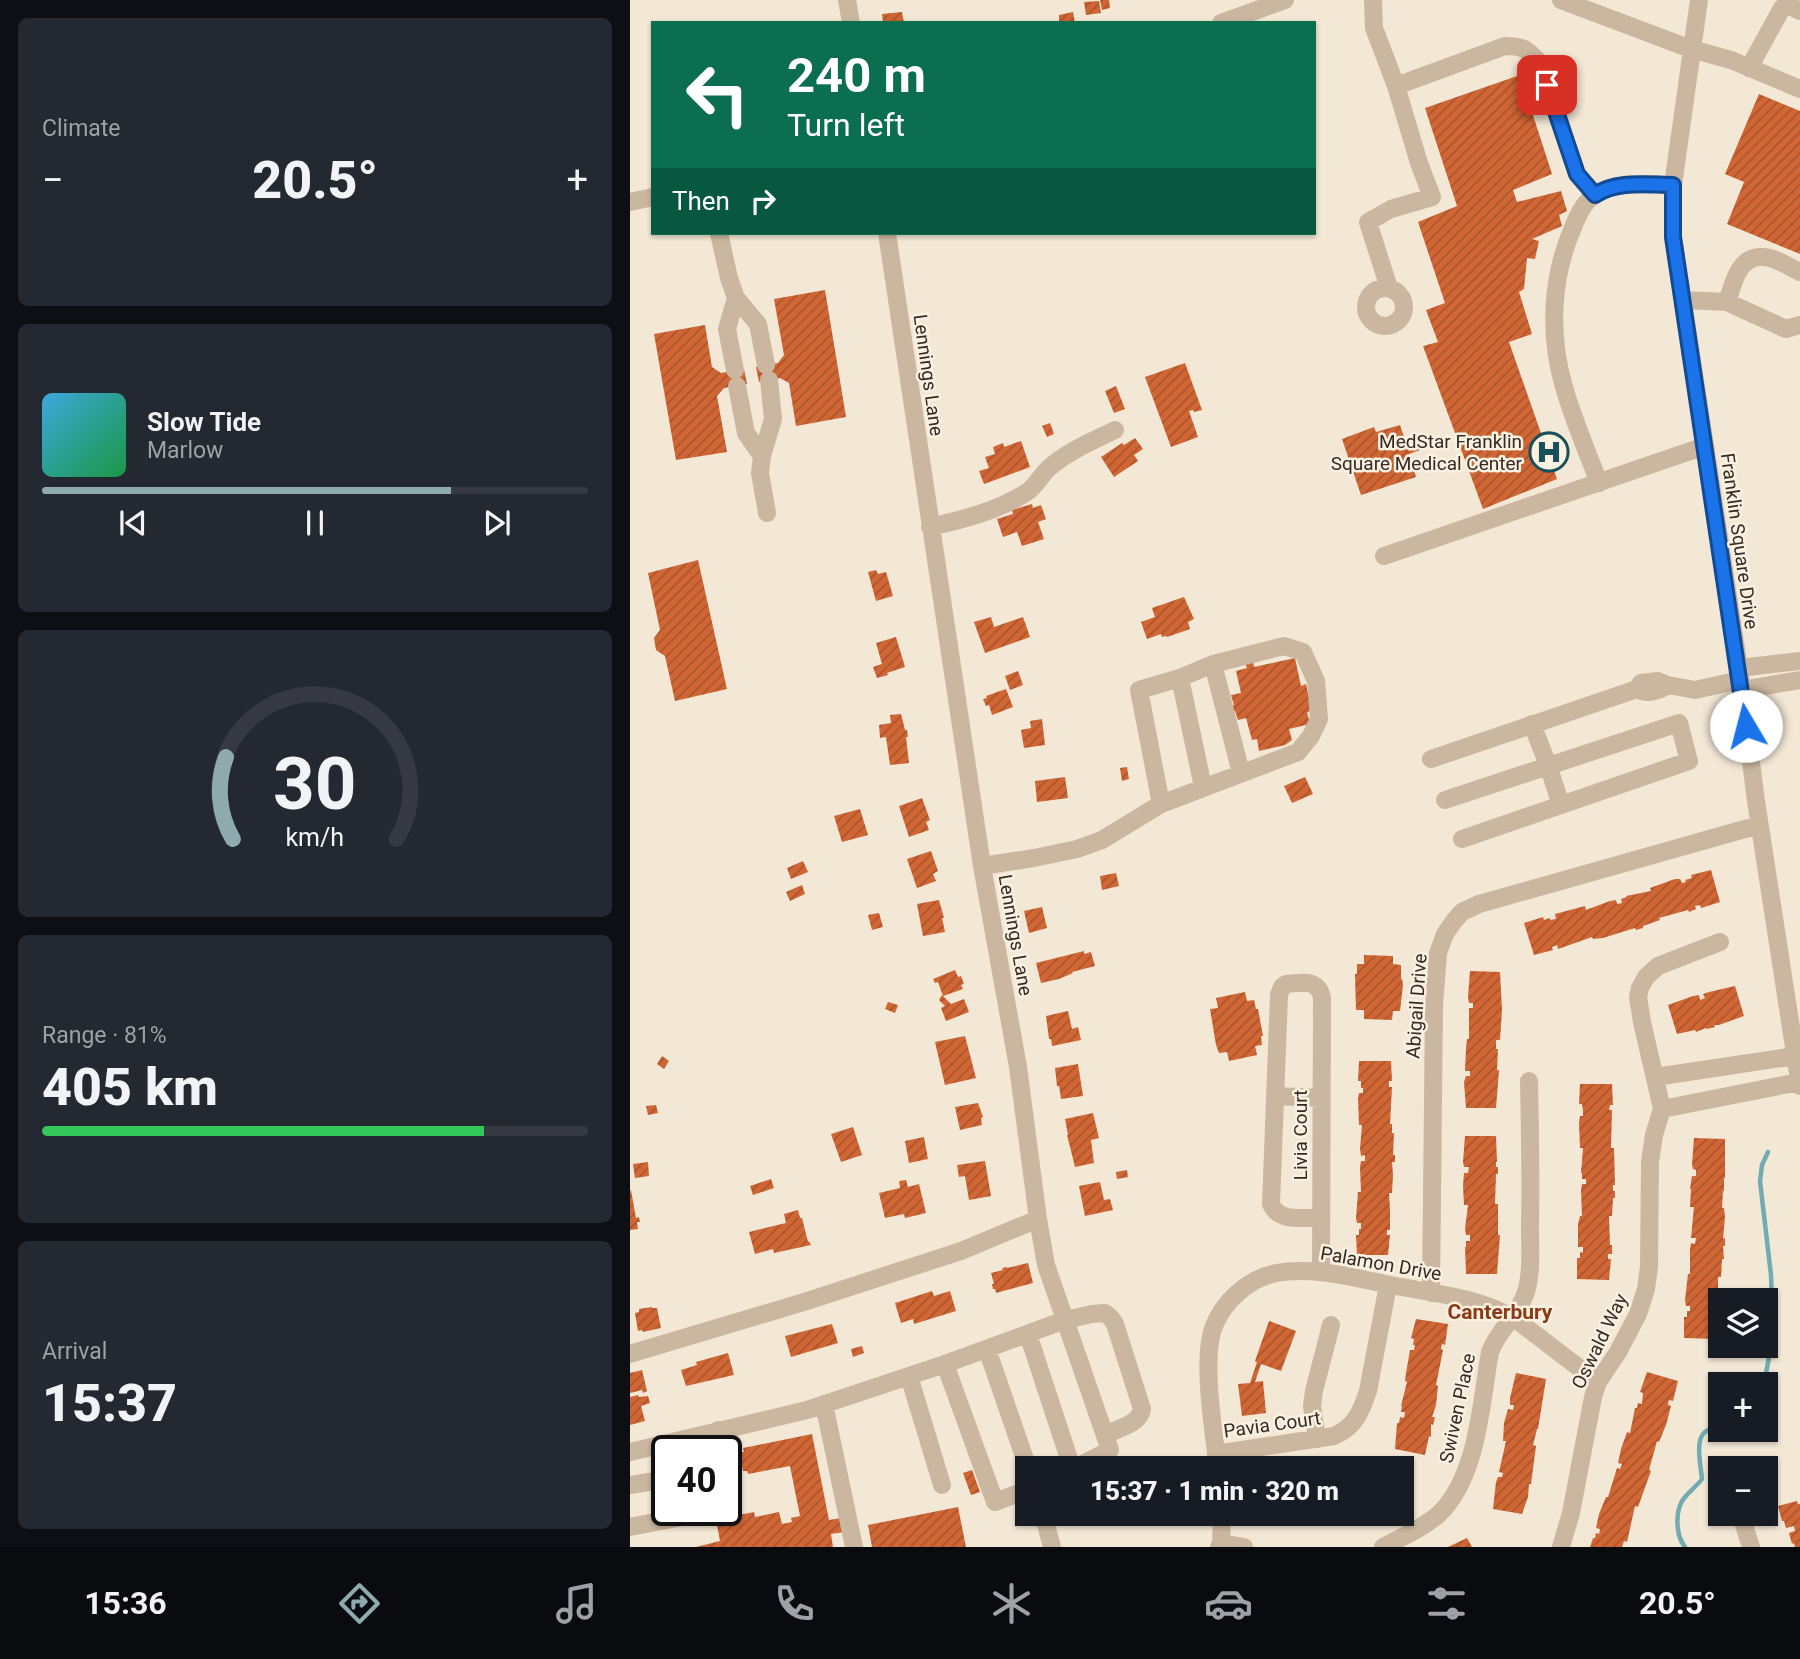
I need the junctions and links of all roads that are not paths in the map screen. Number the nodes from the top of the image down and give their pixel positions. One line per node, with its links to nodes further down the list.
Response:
1 (847, 0): 7 (street)
2 (1284, 0): 8 (street)
3 (1373, 0): 11 (street)
4 (1562, 0): 9 (street)
5 (1699, 0): 9 (street, Franklin Square Drive)
6 (1800, 11): 10 (street)
7 (851, 21)
8 (1227, 21)
9 (1691, 49): 10 (street); 13 (street, Franklin Square Drive)
10 (1749, 68): 12 (street)
11 (1396, 86): 14 (street); 20 (street)
12 (1800, 89)
13 (1673, 185): 14 (street); 22 (street, Franklin Square Drive)
14 (1595, 195): 28 (street)
15 (651, 197): 16 (street)
16 (630, 202)
17 (719, 235): 21 (street)
18 (887, 235): 30 (street, Lennings Lane)
19 (1800, 272): 23 (street)
20 (1389, 288)
21 (736, 298): 27 (street); 27 (street)
22 (1684, 300): 23 (street); 26 (street, Franklin Square Drive)
23 (1727, 302): 24 (street)
24 (1800, 325)
25 (1115, 430): 30 (street)
26 (1705, 446): 28 (street); 35 (street, Franklin Square Drive)
27 (762, 456): 29 (street)
28 (1599, 483): 31 (street)
29 (767, 513)
30 (930, 527): 47 (street, Lennings Lane)
31 (1384, 556)
32 (1800, 661): 35 (street)
33 (1213, 664): 34 (street); 40 (street); 40 (street)
34 (1180, 678): 41 (street); 43 (street)
35 (1740, 679): 36 (street); 37 (street); 45 (street, Franklin Square Drive)
36 (1800, 680)
37 (1532, 724): 38 (street); 39 (street)
38 (1431, 759)
39 (1548, 765): 42 (street); 44 (street); 44 (street)
40 (1241, 773): 41 (street)
41 (1203, 788): 43 (street)
42 (1445, 800)
43 (1161, 804): 47 (street)
44 (1561, 805): 46 (street)
45 (1759, 825): 49 (street, Franklin Square Drive); 60 (street, Abigail Drive)
46 (1462, 839)
47 (982, 866): 57 (street, Lennings Lane)
48 (1720, 942): 50 (street, Oswald Way)
49 (1795, 1056): 50 (street); 52 (street, Franklin Square Drive)
50 (1655, 1077): 55 (street, Oswald Way)
51 (1529, 1081): 61 (street, Swiven Place)
52 (1800, 1084): 55 (street)
53 (1275, 1096): 54 (street); 54 (street, Livia Court); 56 (street)
54 (1322, 1098): 56 (street, Livia Court)
55 (1662, 1108): 69 (street, Oswald Way)
56 (1321, 1218): 58 (street, Livia Court)
57 (1038, 1219): 62 (street, Lennings Lane); 66 (street)
58 (1321, 1272): 59 (street, Palamon Drive); 79 (street, Palamon Drive)
59 (1388, 1285): 60 (street, Palamon Drive); 74 (street, Pavia Court)
60 (1431, 1293): 61 (street, Palamon Drive)
61 (1513, 1318): 69 (street, Palamon Drive); 94 (street, Swiven Place)
62 (1065, 1320): 64 (street); 72 (street, Lennings Lane); 72 (street)
63 (1331, 1325): 74 (street)
64 (1027, 1334): 65 (street); 77 (street)
65 (988, 1349): 67 (street); 76 (street)
66 (630, 1354)
67 (945, 1364): 68 (street); 84 (street)
68 (909, 1376): 70 (street); 83 (street)
69 (1598, 1382): 95 (street, Oswald Way)
70 (824, 1404): 71 (street); 91 (street)
71 (718, 1430): 73 (street); 75 (street)
72 (1105, 1434): 78 (street)
73 (719, 1435)
74 (1317, 1439): 80 (street, Pavia Court)
75 (630, 1452)
76 (1024, 1456)
77 (1070, 1456)
78 (1098, 1456)
79 (1216, 1456)
80 (1240, 1456)
81 (651, 1482): 82 (street)
82 (630, 1485)
83 (942, 1485)
84 (1015, 1494)
85 (651, 1523): 89 (street)
86 (1046, 1526): 92 (street)
87 (1221, 1526): 90 (street)
88 (1745, 1526): 96 (street)
89 (630, 1527)
90 (1220, 1545): 93 (street)
91 (854, 1547)
92 (1052, 1547)
93 (1244, 1547)
94 (1383, 1547)
95 (1561, 1547)
96 (1751, 1547)

